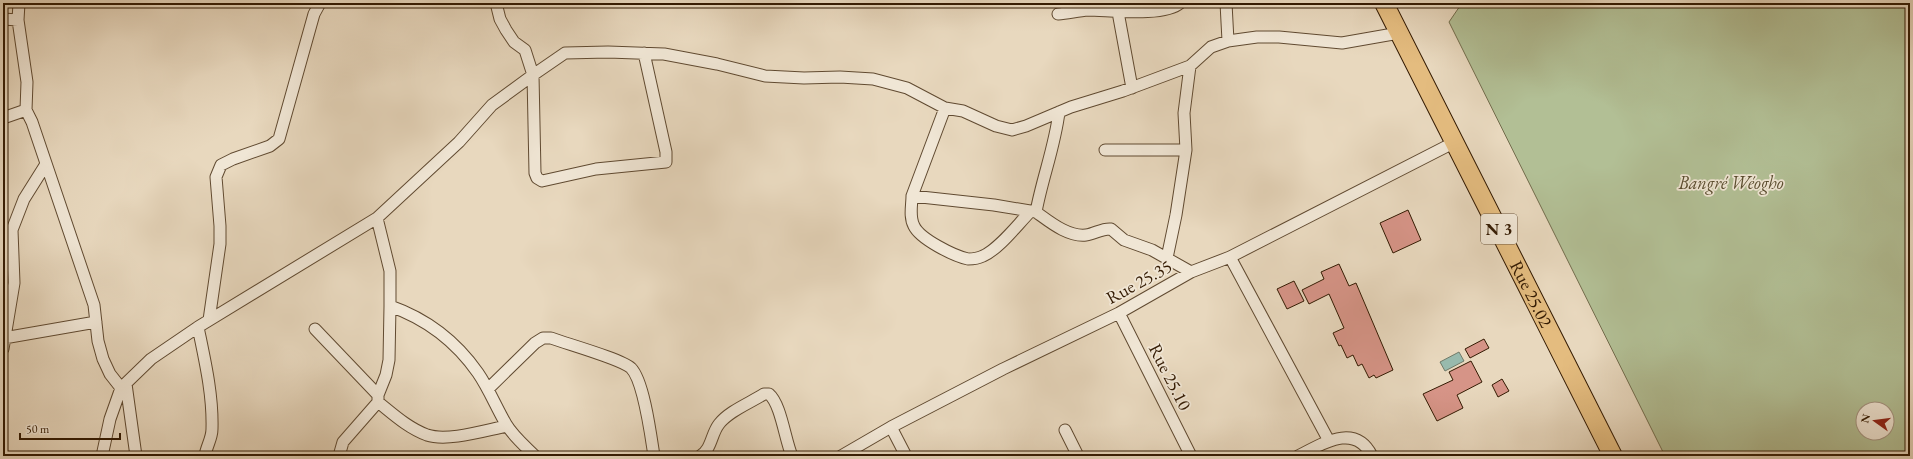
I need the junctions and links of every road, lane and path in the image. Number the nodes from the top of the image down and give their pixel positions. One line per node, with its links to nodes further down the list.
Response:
1 (19, 3): 10 (street)
2 (320, 3): 34 (street)
3 (496, 3): 15 (street)
4 (1180, 3): 7 (street)
5 (1226, 3): 12 (street)
6 (1384, 3): 11 (main road, Rue 25.02 / N 3)
7 (1118, 12): 8 (street); 16 (street)
8 (1058, 14)
9 (3, 19): 10 (street)
10 (18, 20): 18 (street)
11 (1399, 33): 12 (street); 21 (main road, Rue 25.02 / N 3)
12 (1228, 41): 14 (street)
13 (644, 53): 15 (street); 15 (street); 17 (street)
14 (1190, 66): 16 (street); 23 (street)
15 (533, 75): 27 (street)
16 (1132, 88): 19 (street)
17 (945, 108): 19 (street); 25 (street)
18 (26, 110): 20 (street); 24 (street)
19 (1060, 112): 26 (street)
20 (3, 118)
21 (1455, 142): 29 (street, Rue 25.35); 60 (main road, Rue 25.02 / N 3)
22 (1105, 150): 23 (street)
23 (1186, 150): 30 (street)
24 (46, 164): 28 (street); 35 (street)
25 (912, 196): 26 (street); 26 (street)
26 (1033, 212): 30 (street)
27 (377, 218): 32 (street); 34 (street)
28 (7, 234): 38 (street)
29 (1230, 257): 31 (street, Rue 25.35); 45 (street)
30 (1166, 258): 31 (street)
31 (1191, 272): 33 (street, Rue 25.35)
32 (390, 306): 40 (street); 41 (street)
33 (1118, 313): 43 (street, Rue 25.35); 57 (street, Rue 25.10)
34 (209, 320): 36 (street)
35 (96, 322): 38 (street); 39 (street)
36 (198, 327): 39 (street); 48 (street)
37 (316, 329): 41 (street)
38 (4, 337)
39 (123, 386): 46 (street); 47 (street)
40 (488, 389): 42 (street); 51 (street)
41 (378, 398): 42 (street); 49 (street)
42 (507, 426): 50 (street)
43 (890, 427): 54 (street, Rue 25.35); 55 (street)
44 (1065, 430): 56 (street)
45 (1329, 441): 58 (street); 59 (street)
46 (102, 456)
47 (136, 456)
48 (205, 456)
49 (338, 456)
50 (535, 456)
51 (654, 456)
52 (700, 456): 53 (street)
53 (792, 456)
54 (841, 456)
55 (906, 456)
56 (1078, 456)
57 (1191, 456)
58 (1298, 456)
59 (1372, 456)
60 (1613, 456)

